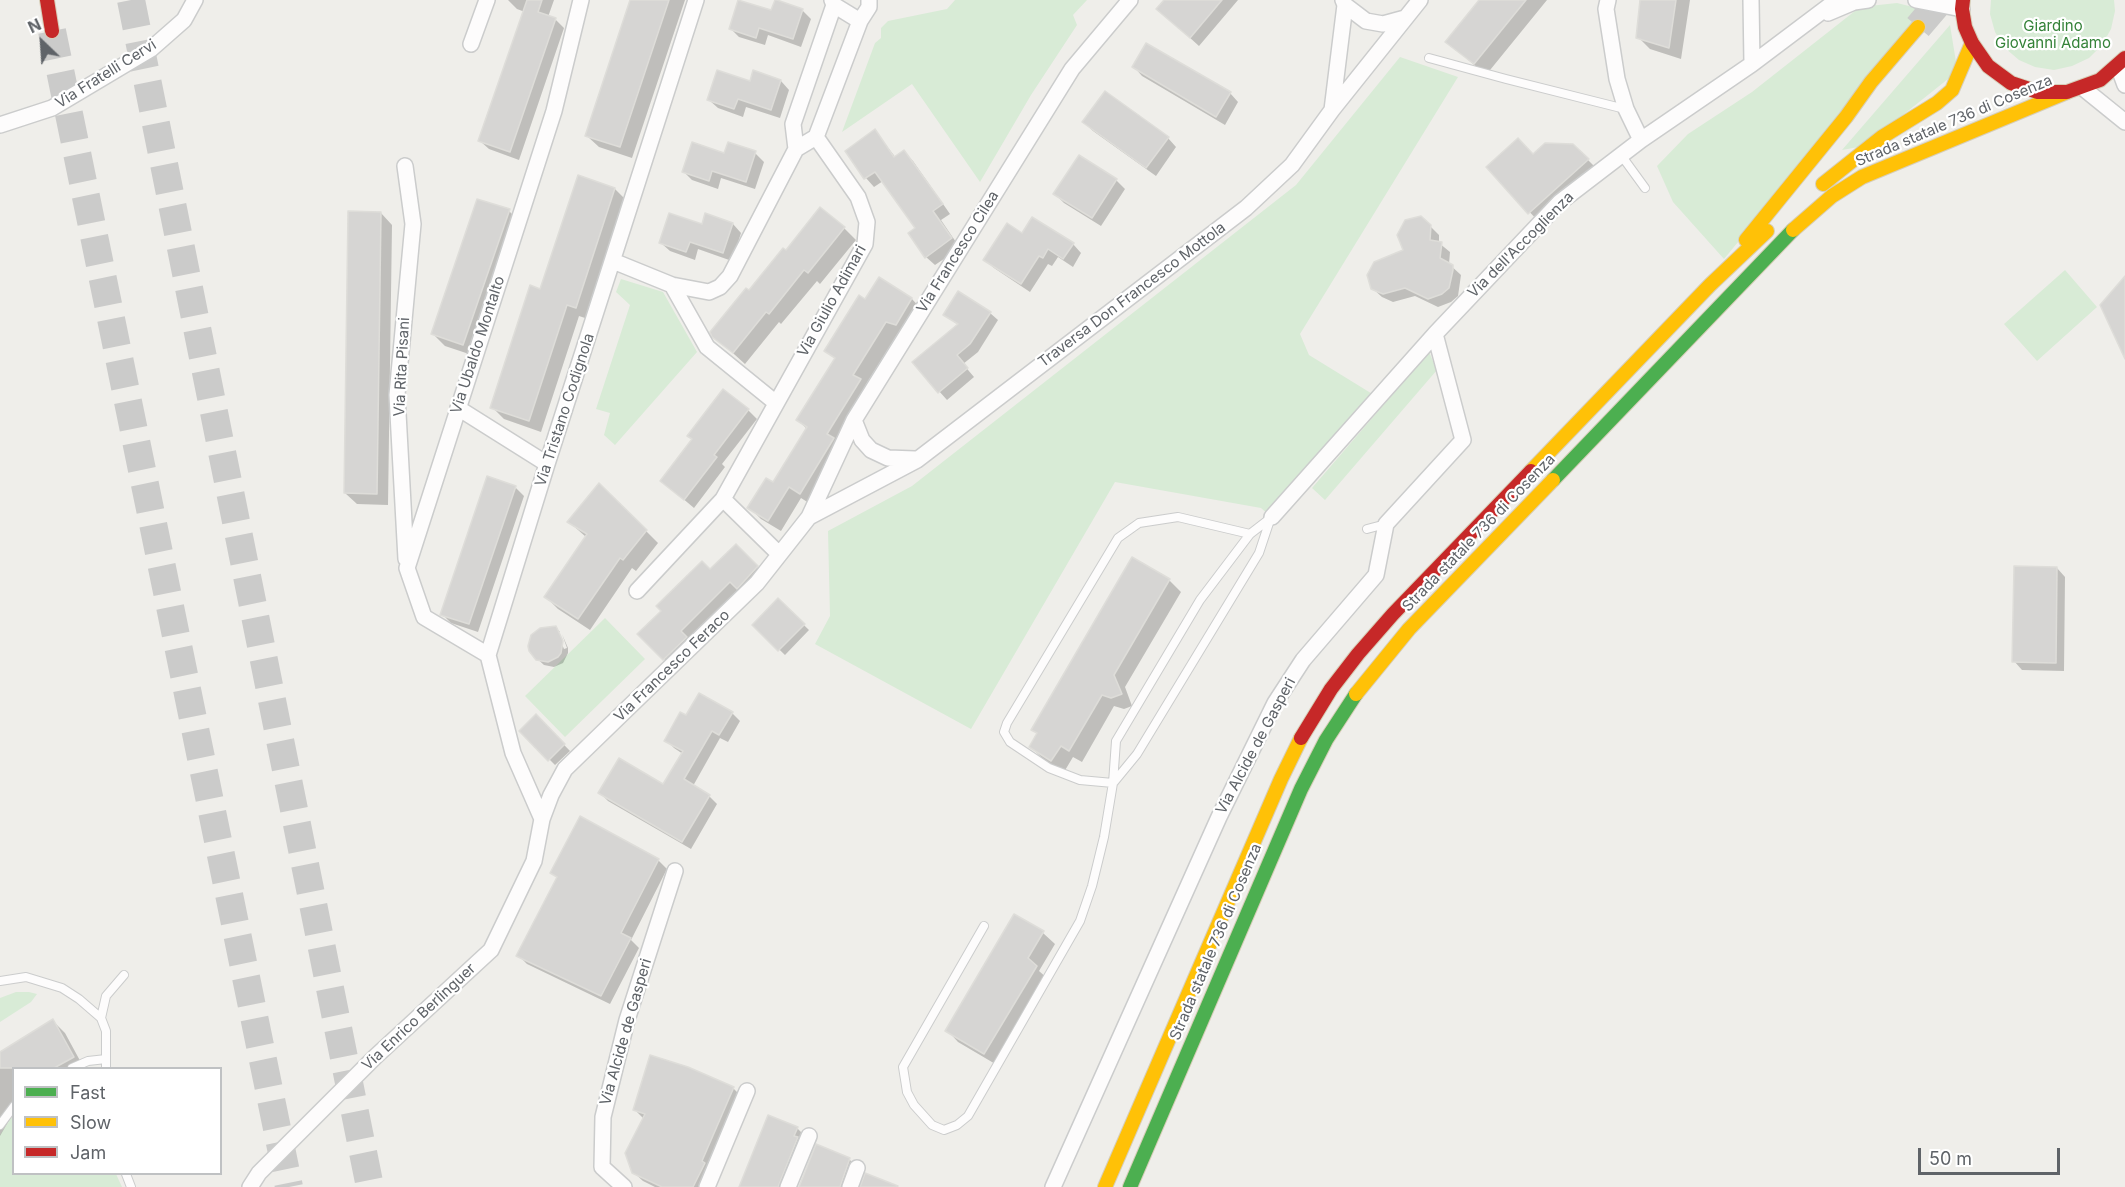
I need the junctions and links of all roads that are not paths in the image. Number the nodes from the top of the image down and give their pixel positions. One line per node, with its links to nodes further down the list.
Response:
1 (46, 0): 21 (main road)
2 (195, 0): 32 (street, Via Fratelli Cervi)
3 (487, 0): 23 (street)
4 (581, 0): 46 (street, Via Ubaldo Montalto)
5 (696, 0): 41 (street, Via Tristano Codignola)
6 (869, 0): 19 (street)
7 (1130, 0): 47 (street, Via Francesco Cilea)
8 (1420, 0): 17 (street, Traversa Don Francesco Mottola)
9 (1608, 0): 29 (street)
10 (1751, 0): 25 (street)
11 (1837, 0): 18 (street, Via dell'Accoglienza)
12 (1868, 0): 18 (street, Via dell'Accoglienza)
13 (1916, 0): 16 (street)
14 (833, 3): 19 (street); 35 (street)
15 (1344, 3): 17 (street); 30 (street)
16 (1962, 5): 22 (main road)
17 (1405, 18): 30 (street, Traversa Don Francesco Mottola)
18 (1812, 20): 25 (street, Via dell'Accoglienza)
19 (860, 21): 33 (street)
20 (1918, 27): 43 (main road)
21 (52, 31)
22 (1972, 43): 28 (main road); 39 (main road, Strada statale 736 di Cosenza)
23 (471, 44)
24 (1429, 58): 29 (lane)
25 (1752, 64): 34 (street, Via dell'Accoglienza)
26 (2123, 73): 27 (main road)
27 (2083, 88): 28 (main road); 31 (street)
28 (2067, 92): 82 (main road, Strada statale 736 di Cosenza)
29 (1626, 109): 34 (street)
30 (1332, 110): 48 (street, Traversa Don Francesco Mottola)
31 (2125, 122)
32 (0, 125)
33 (816, 137): 35 (street); 45 (street, Via Giulio Adimari)
34 (1641, 140): 36 (street, Via dell'Accoglienza)
35 (796, 149): 42 (street)
36 (1621, 155): 38 (lane); 44 (street, Via dell'Accoglienza)
37 (405, 166): 57 (street, Via Rita Pisani)
38 (1645, 188)
39 (1813, 191)
40 (1787, 212): 43 (main road, Strada statale 736 di Cosenza)
41 (613, 261): 42 (street); 49 (street, Via Tristano Codignola)
42 (672, 285): 45 (street)
43 (1710, 285): 81 (main road, Strada statale 736 di Cosenza)
44 (1435, 334): 52 (street, Via dell'Accoglienza); 53 (street)
45 (776, 403): 50 (street, Via Giulio Adimari)
46 (458, 408): 49 (street); 57 (street, Via Ubaldo Montalto)
47 (854, 420): 48 (street); 51 (street, Via Francesco Cilea)
48 (917, 460): 51 (street, Traversa Don Francesco Mottola)
49 (547, 464): 59 (street, Via Tristano Codignola)
50 (723, 499): 56 (street); 58 (street, Via Giulio Adimari)
51 (809, 517): 56 (street, Via Francesco Feraco)
52 (1272, 517): 55 (lane); 60 (lane)
53 (1386, 524): 54 (lane); 80 (street, Via Alcide de Gasperi)
54 (1367, 529)
55 (1250, 534): 60 (lane); 60 (lane)
56 (779, 554): 61 (street, Via Francesco Feraco)
57 (407, 568): 59 (street)
58 (637, 591)
59 (488, 655): 61 (street)
60 (1113, 783): 63 (lane)
61 (542, 819): 75 (street, Via Enrico Berlinguer)
62 (675, 872): 76 (street, Via Alcide de Gasperi)
63 (984, 926)
64 (124, 975): 66 (lane)
65 (0, 981): 66 (lane)
66 (101, 1018): 67 (lane)
67 (106, 1059): 68 (lane); 69 (lane)
68 (74, 1067)
69 (106, 1067)
70 (747, 1091): 77 (street)
71 (12, 1109): 72 (lane)
72 (0, 1125)
73 (809, 1136): 78 (street)
74 (857, 1168): 79 (street)
75 (250, 1187)
76 (624, 1187)
77 (706, 1187)
78 (789, 1187)
79 (850, 1187)
80 (1053, 1187)
81 (1105, 1187)
82 (1130, 1187)

